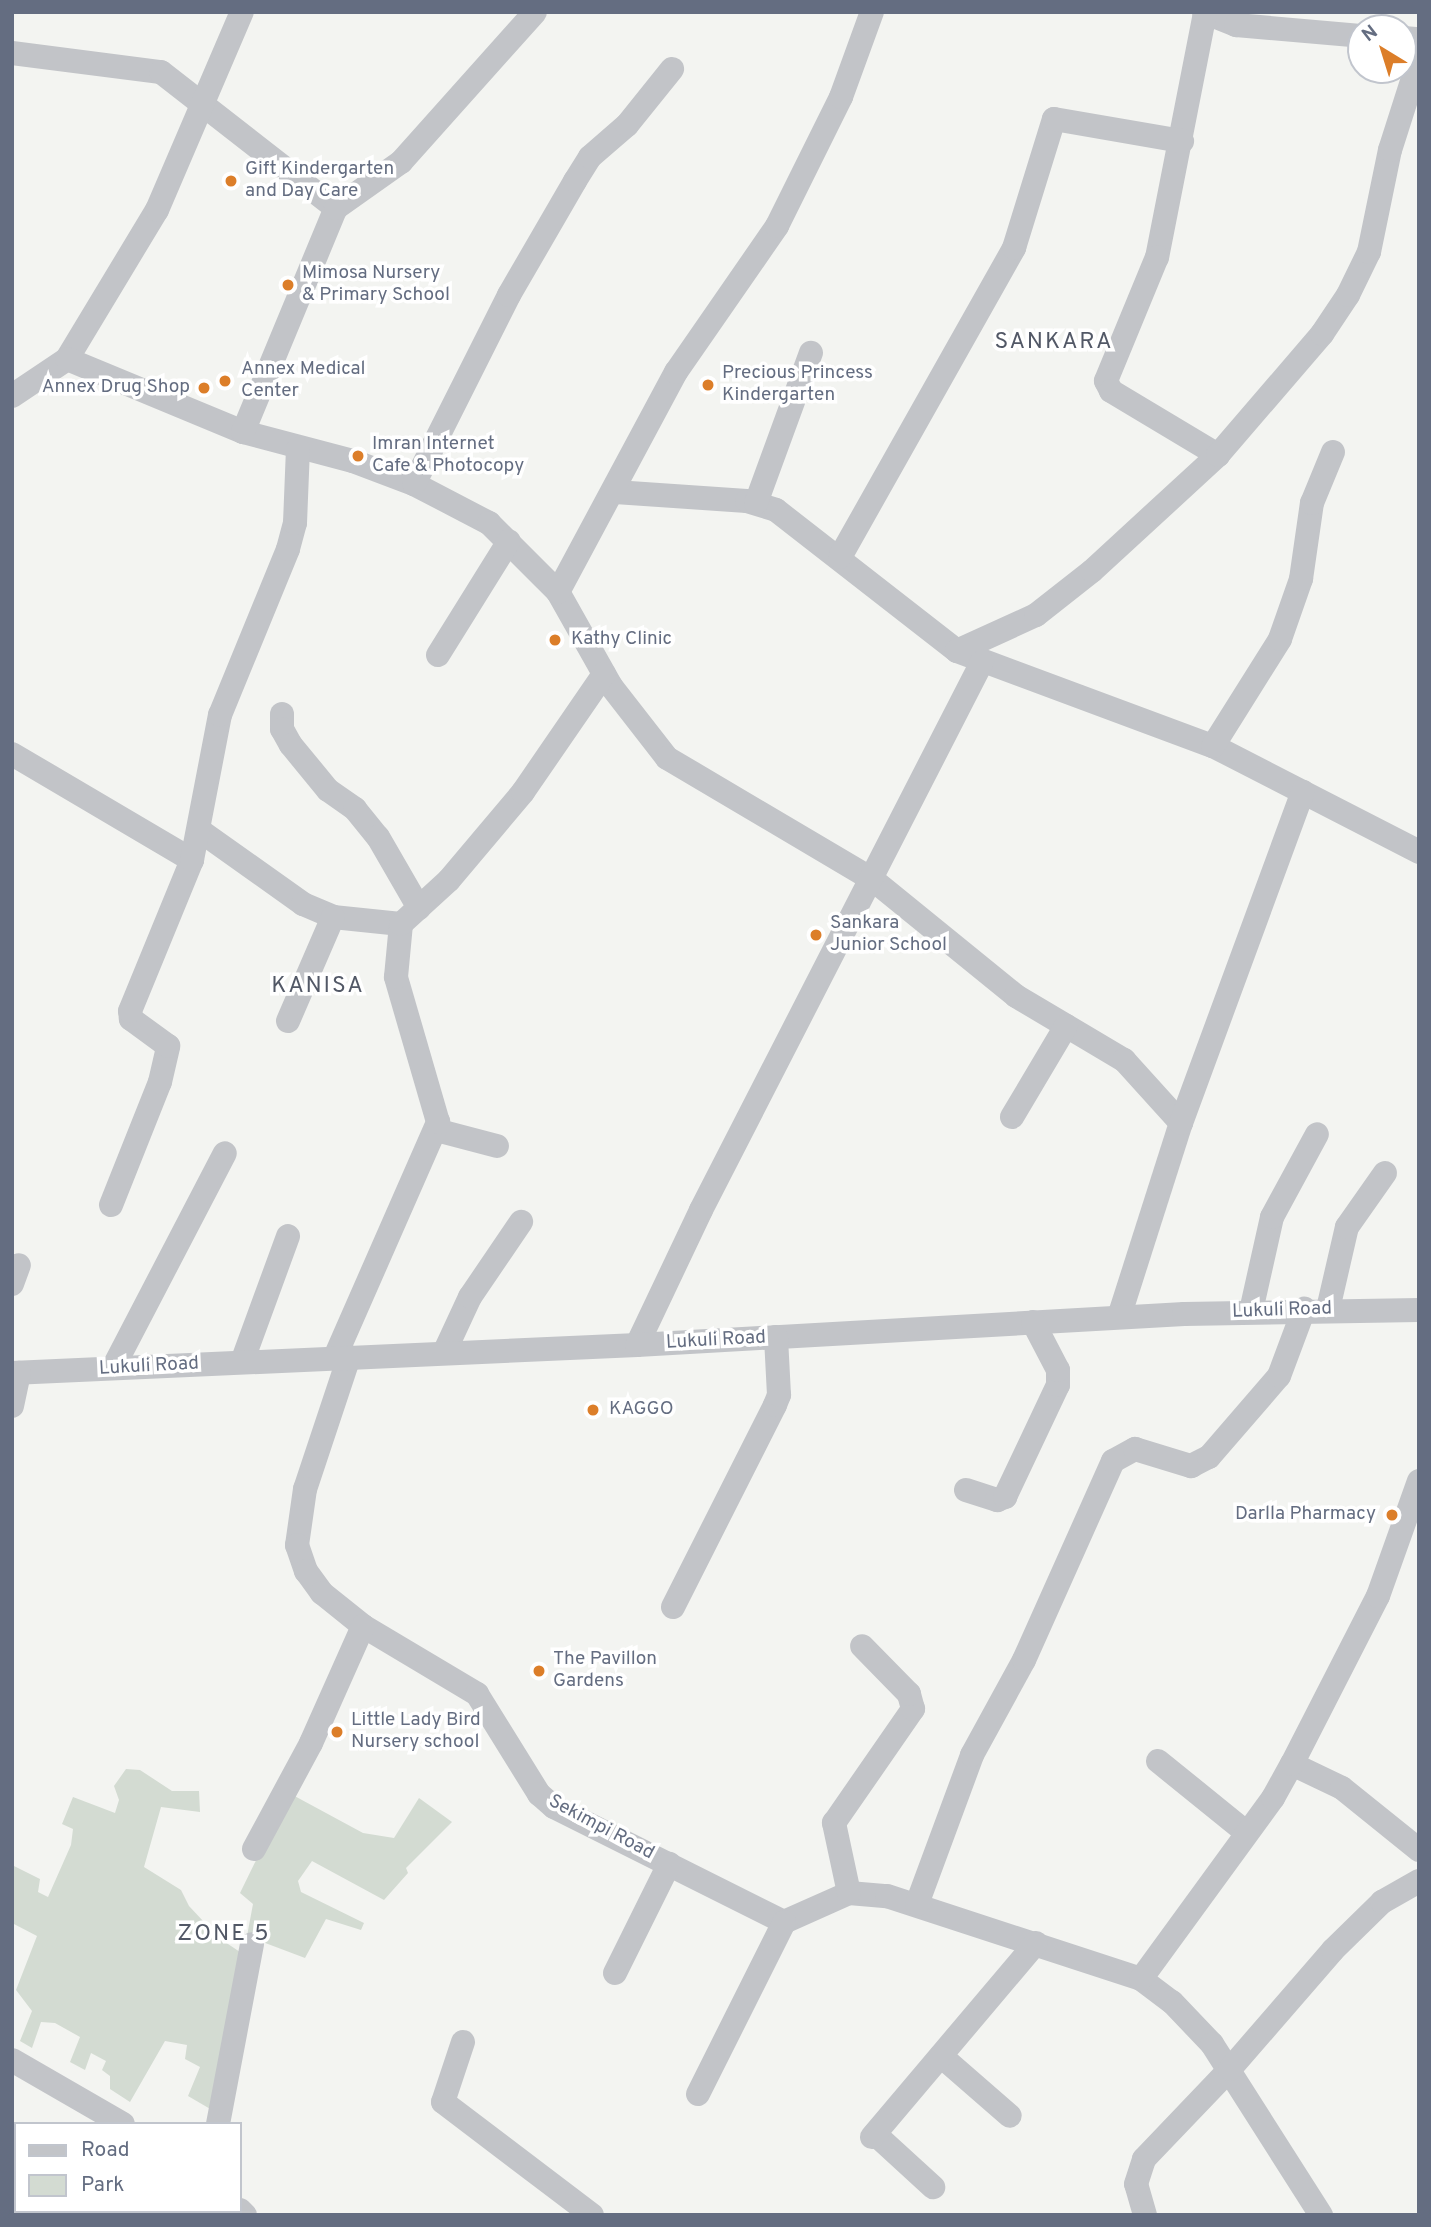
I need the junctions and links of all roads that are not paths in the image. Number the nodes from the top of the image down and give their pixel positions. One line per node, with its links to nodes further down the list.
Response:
1 (242, 12): 9 (street)
2 (535, 12): 11 (street)
3 (872, 12): 20 (street)
4 (1204, 13): 5 (street); 10 (street)
5 (1347, 35)
6 (12, 53): 9 (street)
7 (1419, 59): 18 (street)
8 (672, 69): 19 (street)
9 (202, 107): 11 (street); 13 (street)
10 (1182, 141): 18 (street); 23 (street)
11 (336, 208): 15 (street)
12 (811, 353): 21 (street)
13 (67, 359): 14 (street); 15 (street)
14 (12, 396)
15 (243, 432): 16 (street)
16 (298, 449): 19 (street); 33 (street)
17 (1333, 452): 30 (street)
18 (1218, 455): 25 (street)
19 (414, 484): 22 (street)
20 (615, 492): 21 (street); 24 (street)
21 (756, 503): 23 (street)
22 (509, 541): 24 (street); 26 (street)
23 (840, 557): 25 (street)
24 (558, 592): 28 (street)
25 (957, 651): 27 (street)
26 (438, 655)
27 (982, 662): 30 (street); 36 (street)
28 (604, 674): 36 (street); 37 (street)
29 (282, 714): 37 (street)
30 (1213, 746): 32 (street)
31 (12, 754): 35 (street)
32 (1303, 792): 34 (street); 42 (street)
33 (199, 830): 35 (street); 38 (street)
34 (1419, 852)
35 (192, 860): 48 (street)
36 (872, 879): 40 (street); 57 (street)
37 (410, 916): 38 (street); 43 (street)
38 (333, 917): 39 (street)
39 (288, 1021)
40 (1066, 1026): 41 (street); 42 (street)
41 (1013, 1117)
42 (1181, 1123): 54 (street)
43 (436, 1130): 45 (street); 59 (street, Sekimpi Road)
44 (1317, 1134): 53 (street)
45 (497, 1146)
46 (225, 1153): 61 (street)
47 (1385, 1173): 51 (street)
48 (111, 1205)
49 (521, 1222): 58 (street)
50 (288, 1236): 60 (street)
51 (1316, 1309): 52 (street, Lukuli Road); 53 (street, Lukuli Road); 77 (street)
52 (1419, 1310)
53 (1251, 1311): 54 (street, Lukuli Road)
54 (1119, 1317): 55 (street, Lukuli Road)
55 (1033, 1322): 56 (street, Lukuli Road); 65 (street)
56 (776, 1337): 57 (street, Lukuli Road); 66 (street)
57 (637, 1345): 58 (street, Lukuli Road)
58 (444, 1353): 59 (street, Lukuli Road)
59 (342, 1357): 60 (street, Lukuli Road); 67 (street, Sekimpi Road)
60 (242, 1362): 61 (street, Lukuli Road)
61 (113, 1368): 62 (street, Lukuli Road)
62 (16, 1373): 63 (street)
63 (12, 1406)
64 (1419, 1481): 70 (street)
65 (965, 1490)
66 (673, 1607)
67 (363, 1626): 72 (street); 74 (street, Sekimpi Road)
68 (862, 1646): 76 (street)
69 (1158, 1761): 71 (street)
70 (1292, 1764): 71 (street); 73 (street)
71 (1247, 1833): 82 (street)
72 (254, 1849)
73 (1419, 1850)
74 (669, 1864): 78 (street, Sekimpi Road); 81 (street)
75 (1419, 1881): 86 (street)
76 (849, 1893): 77 (street); 78 (street)
77 (917, 1904): 79 (street)
78 (784, 1922): 87 (street)
79 (1036, 1943): 82 (street); 84 (street)
80 (252, 1944): 90 (street)
81 (615, 1973)
82 (1141, 1979): 86 (street)
83 (463, 2042): 92 (street)
84 (941, 2056): 88 (street); 91 (street)
85 (12, 2060): 89 (street)
86 (1230, 2069): 93 (street); 94 (street)
87 (698, 2094)
88 (1010, 2116)
89 (120, 2122)
90 (218, 2122)
91 (933, 2187)
92 (592, 2215)
93 (1145, 2215)
94 (1321, 2215)

